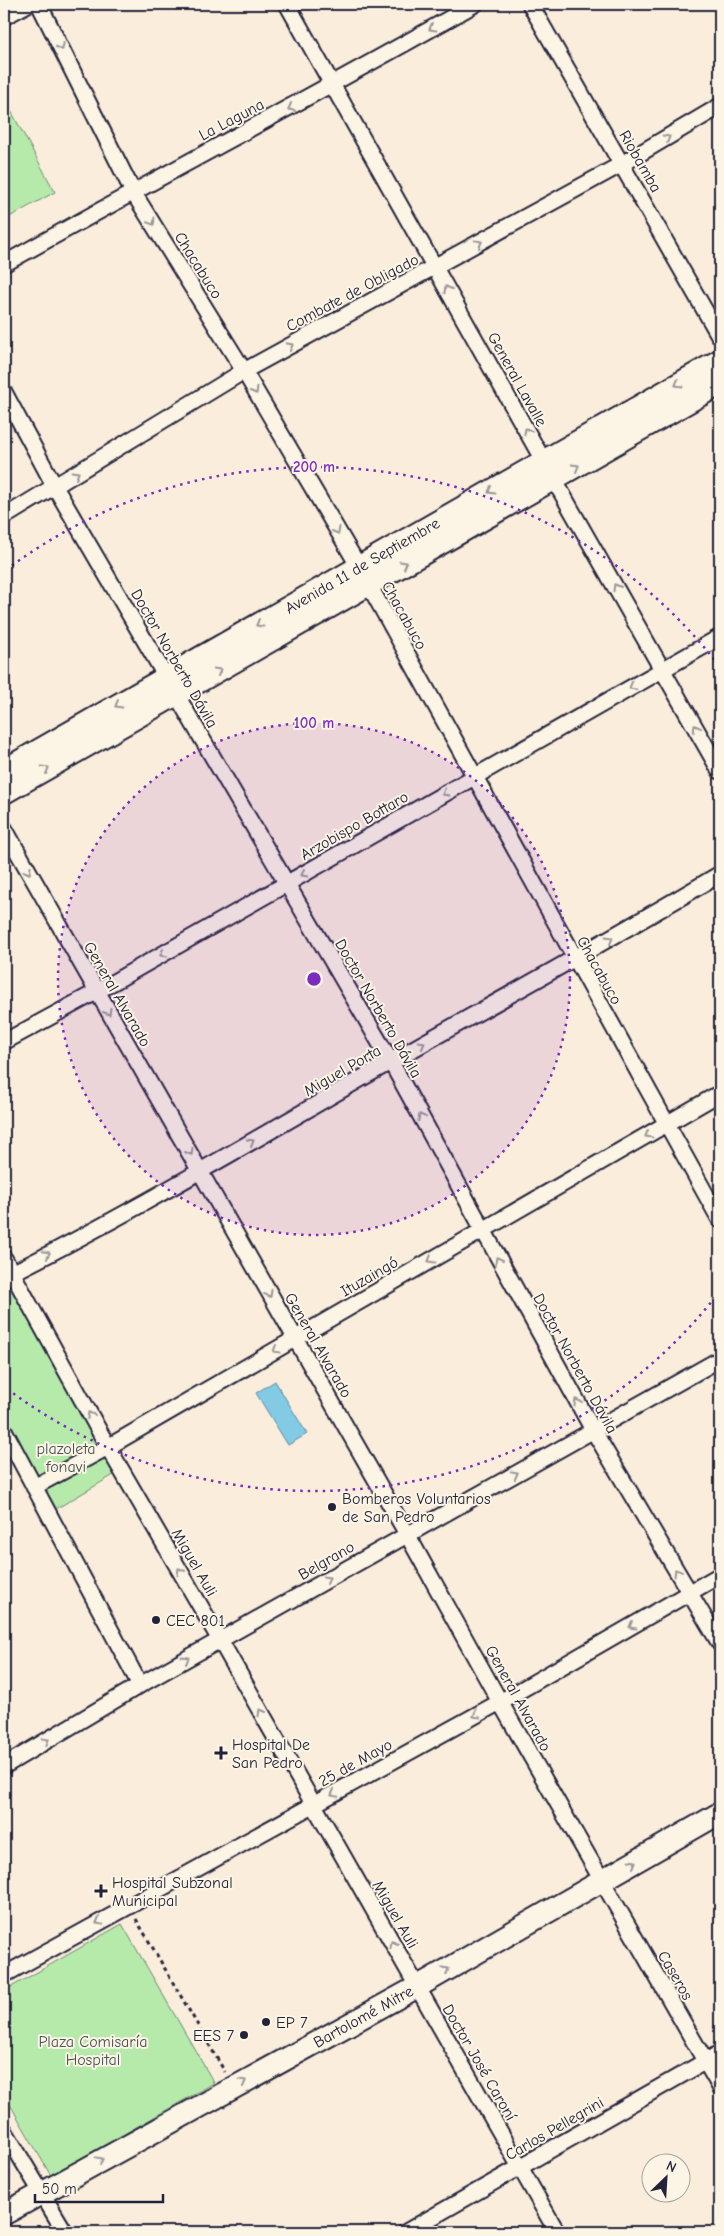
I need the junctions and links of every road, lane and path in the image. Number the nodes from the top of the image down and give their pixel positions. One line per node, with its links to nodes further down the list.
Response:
1 (28, 4): 6 (street)
2 (39, 4): 10 (street, Chacabuco, one-way to 10)
3 (287, 4): 7 (street, General Lavalle)
4 (474, 4): 7 (street, La Laguna, one-way to 7)
5 (530, 4): 9 (street, Riobamba)
6 (4, 18)
7 (333, 85): 10 (street, La Laguna, one-way to 10); 12 (street, General Lavalle)
8 (720, 106): 9 (street, Combate de Obligado, one-way to 8)
9 (622, 164): 12 (street, Combate de Obligado, one-way to 9); 13 (street, Riobamba)
10 (133, 192): 11 (street, La Laguna); 15 (street, Chacabuco, one-way to 15)
11 (4, 264)
12 (435, 267): 15 (street, Combate de Obligado, one-way to 12); 18 (street, General Lavalle, one-way to 12)
13 (720, 337)
14 (720, 360): 18 (main road, Avenida 11 de Septiembre, one-way to 18)
15 (244, 371): 19 (street, Combate de Obligado, one-way to 15); 21 (street, Chacabuco, one-way to 21)
16 (720, 384): 18 (main road, Avenida 11 de Septiembre, one-way to 16)
17 (4, 392): 19 (street, Doctor Norberto Dávila)
18 (549, 470): 21 (main road, Avenida 11 de Septiembre); 23 (street, General Lavalle, one-way to 18)
19 (55, 487): 20 (street, Combate de Obligado); 24 (street, Doctor Norberto Dávila)
20 (4, 517)
21 (364, 576): 24 (main road, Avenida 11 de Septiembre); 27 (street, Chacabuco)
22 (720, 637): 23 (street, Arzobispo Bottaro)
23 (663, 669): 26 (street, General Lavalle, one-way to 23); 27 (street, Arzobispo Bottaro, one-way to 27)
24 (171, 686): 25 (main road, Avenida 11 de Septiembre, one-way to 25); 28 (main road, Avenida 11 de Septiembre, one-way to 24); 31 (street, Doctor Norberto Dávila)
25 (4, 770)
26 (720, 771)
27 (474, 777): 31 (street, Arzobispo Bottaro, one-way to 31); 32 (street, Chacabuco)
28 (4, 793)
29 (4, 828): 33 (street, General Alvarado, one-way to 33)
30 (720, 874): 32 (street, Miguel Porta, one-way to 30)
31 (287, 884): 33 (street, Arzobispo Bottaro, one-way to 33); 35 (street, Doctor Norberto Dávila)
32 (574, 960): 35 (street, Miguel Porta, one-way to 32); 37 (street, Chacabuco)
33 (96, 992): 34 (street, Arzobispo Bottaro); 38 (street, General Alvarado, one-way to 38)
34 (4, 1042)
35 (391, 1062): 38 (street, Miguel Porta, one-way to 35); 40 (street, Doctor Norberto Dávila, one-way to 35)
36 (720, 1093): 37 (street, Ituzaingó)
37 (666, 1125): 39 (street, Chacabuco); 40 (street, Ituzaingó, one-way to 40)
38 (201, 1171): 42 (street, Miguel Porta, one-way to 38); 43 (street, General Alvarado, one-way to 43)
39 (720, 1220)
40 (482, 1231): 43 (street, Ituzaingó, one-way to 43); 46 (street, Doctor Norberto Dávila, one-way to 40)
41 (4, 1258): 42 (street, Miguel Auli)
42 (8, 1275): 47 (street, Miguel Auli, one-way to 42)
43 (295, 1340): 47 (street, Ituzaingó, one-way to 47); 49 (street, General Alvarado)
44 (720, 1359): 46 (street, Belgrano)
45 (4, 1430): 48 (street)
46 (593, 1430): 49 (street, Belgrano, one-way to 46); 51 (street, Doctor Norberto Dávila, one-way to 46)
47 (108, 1447): 48 (street, Ituzaingó); 52 (street, Miguel Auli, one-way to 47)
48 (34, 1487): 54 (street)
49 (407, 1534): 52 (street, Belgrano, one-way to 49); 55 (street, General Alvarado)
50 (720, 1575): 51 (street, 25 de Mayo)
51 (690, 1593): 53 (street, Doctor Norberto Dávila); 55 (street, 25 de Mayo, one-way to 55)
52 (220, 1640): 54 (street, Belgrano, one-way to 52); 57 (street, Miguel Auli, one-way to 52)
53 (720, 1644)
54 (140, 1685): 56 (street, Belgrano, one-way to 54)
55 (500, 1702): 57 (street, 25 de Mayo, one-way to 57); 59 (street, General Alvarado)
56 (4, 1766)
57 (314, 1805): 60 (street, 25 de Mayo); 62 (street, Miguel Auli, one-way to 57)
58 (720, 1812): 59 (main road, Bartolomé Mitre, one-way to 58)
59 (602, 1880): 62 (main road, Bartolomé Mitre, one-way to 59); 64 (street, Caseros)
60 (128, 1906): 61 (street, 25 de Mayo, one-way to 61); 65 (path)
61 (4, 1975)
62 (417, 1987): 65 (main road, Bartolomé Mitre, one-way to 62); 68 (street, Doctor José Caroní)
63 (720, 2053): 64 (street, Carlos Pellegrini)
64 (706, 2061): 66 (street, Caseros); 68 (street, Carlos Pellegrini)
65 (233, 2087): 69 (main road, Bartolomé Mitre, one-way to 65)
66 (720, 2087)
67 (4, 2130): 69 (street)
68 (520, 2168): 72 (street, Carlos Pellegrini); 73 (street, Doctor José Caroní)
69 (42, 2192): 70 (main road, Bartolomé Mitre); 71 (street)
70 (4, 2214)
71 (65, 2232)
72 (406, 2232)
73 (557, 2232)

